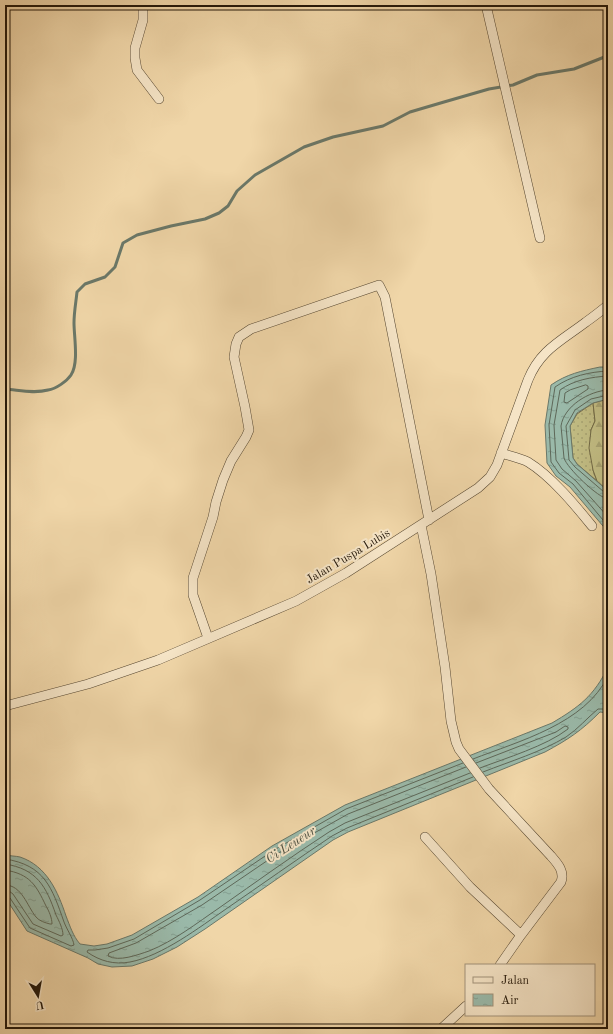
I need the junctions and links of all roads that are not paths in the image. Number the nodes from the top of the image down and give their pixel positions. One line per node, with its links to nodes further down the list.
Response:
1 (144, 5): 3 (street)
2 (486, 5): 4 (street)
3 (159, 99)
4 (540, 238)
5 (608, 305): 6 (street, Jalan Puspa Lubis)
6 (501, 453): 7 (street, Jalan Puspa Lubis); 8 (street)
7 (425, 523): 9 (street, Jalan Puspa Lubis); 9 (street); 12 (street)
8 (592, 526)
9 (208, 638): 10 (street, Jalan Puspa Lubis)
10 (5, 706)
11 (425, 837): 12 (street)
12 (521, 935): 13 (street)
13 (501, 964)
14 (465, 1007): 15 (street)
15 (441, 1029)

